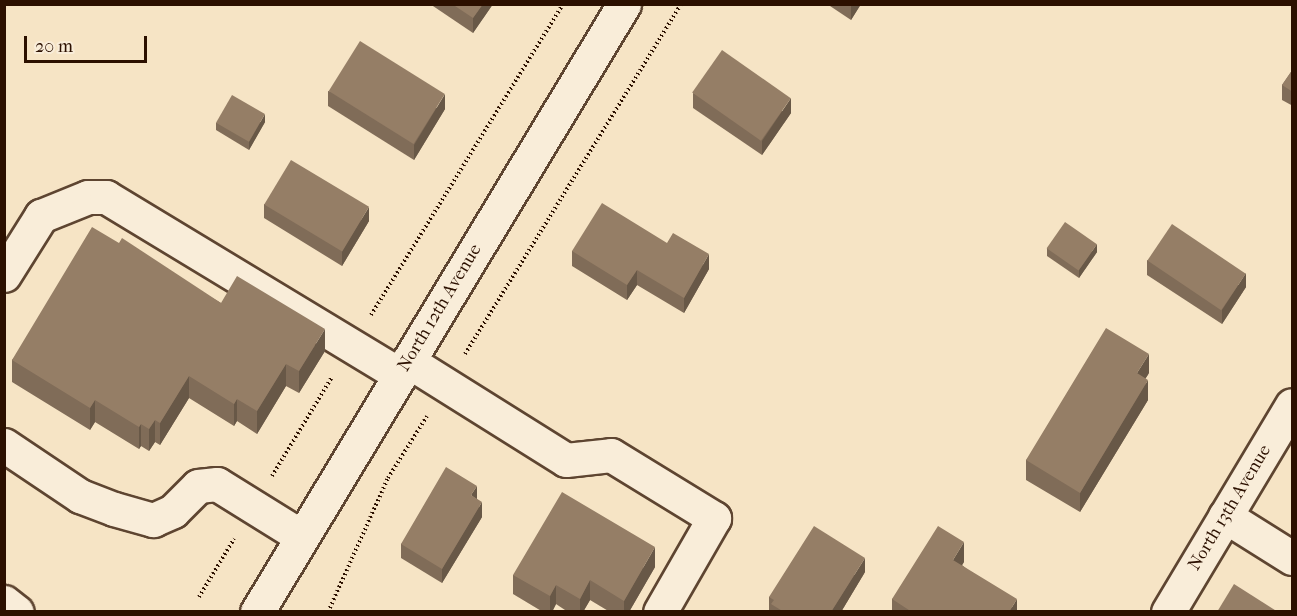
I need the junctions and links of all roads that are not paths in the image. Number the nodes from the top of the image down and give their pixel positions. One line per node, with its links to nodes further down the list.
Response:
1 (624, 4): 3 (street, North 12th Avenue)
2 (4, 275): 3 (street)
3 (404, 368): 7 (street, North 12th Avenue); 12 (street)
4 (1293, 405): 6 (street, North 13th Avenue)
5 (4, 445): 7 (street)
6 (1225, 516): 8 (street); 13 (street, North 13th Avenue)
7 (302, 537): 11 (street, North 12th Avenue)
8 (1293, 558)
9 (4, 602): 10 (street)
10 (17, 612)
11 (257, 612)
12 (660, 612)
13 (1168, 612)

